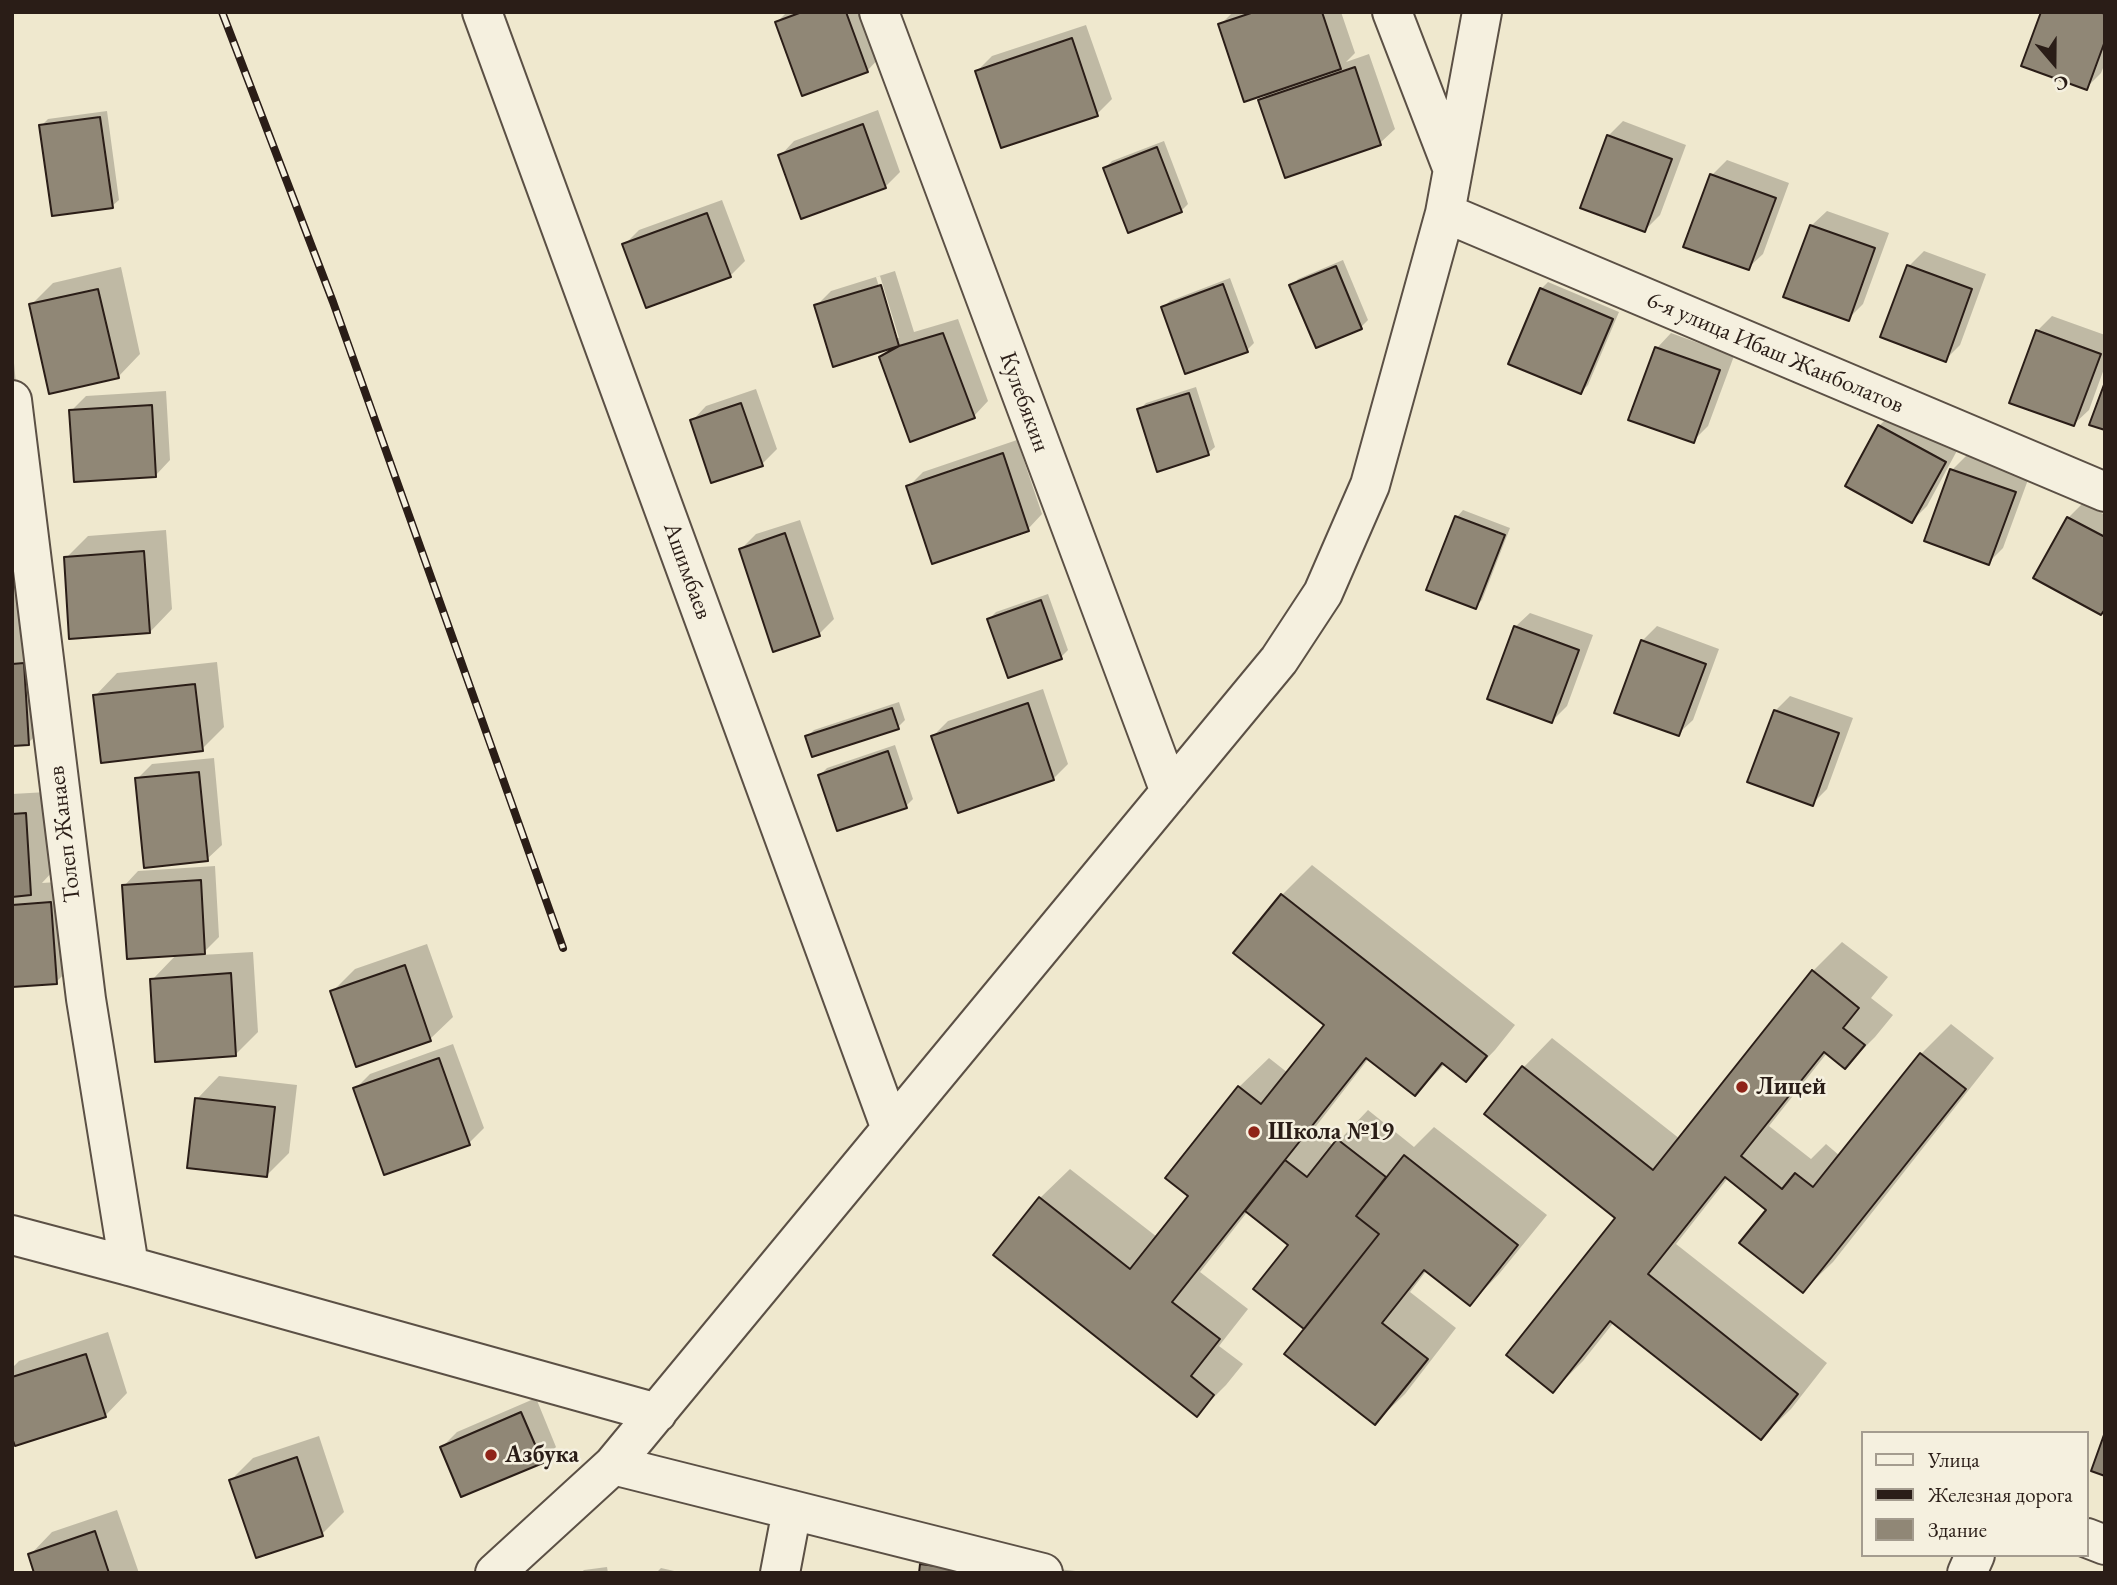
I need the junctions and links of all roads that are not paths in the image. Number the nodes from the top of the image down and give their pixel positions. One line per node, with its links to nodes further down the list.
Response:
1 (482, 12): 10 (street, Ашимбаев)
2 (879, 12): 9 (street, Кулебякин)
3 (1392, 12): 5 (street)
4 (1482, 12): 5 (street)
5 (1453, 171): 6 (street)
6 (1445, 213): 8 (street, 6-я улица Ибаш Жанболатов); 9 (street)
7 (12, 400): 12 (street, Толеп Жанаев)
8 (2105, 492)
9 (1170, 792): 10 (street)
10 (891, 1129): 13 (street)
11 (12, 1235): 12 (street)
12 (129, 1266): 13 (street)
13 (657, 1413): 14 (street)
14 (613, 1465): 15 (street); 17 (street)
15 (792, 1510): 18 (street); 19 (street)
16 (1975, 1557): 20 (street)
17 (495, 1573)
18 (779, 1573)
19 (1043, 1573)
20 (1967, 1573)

